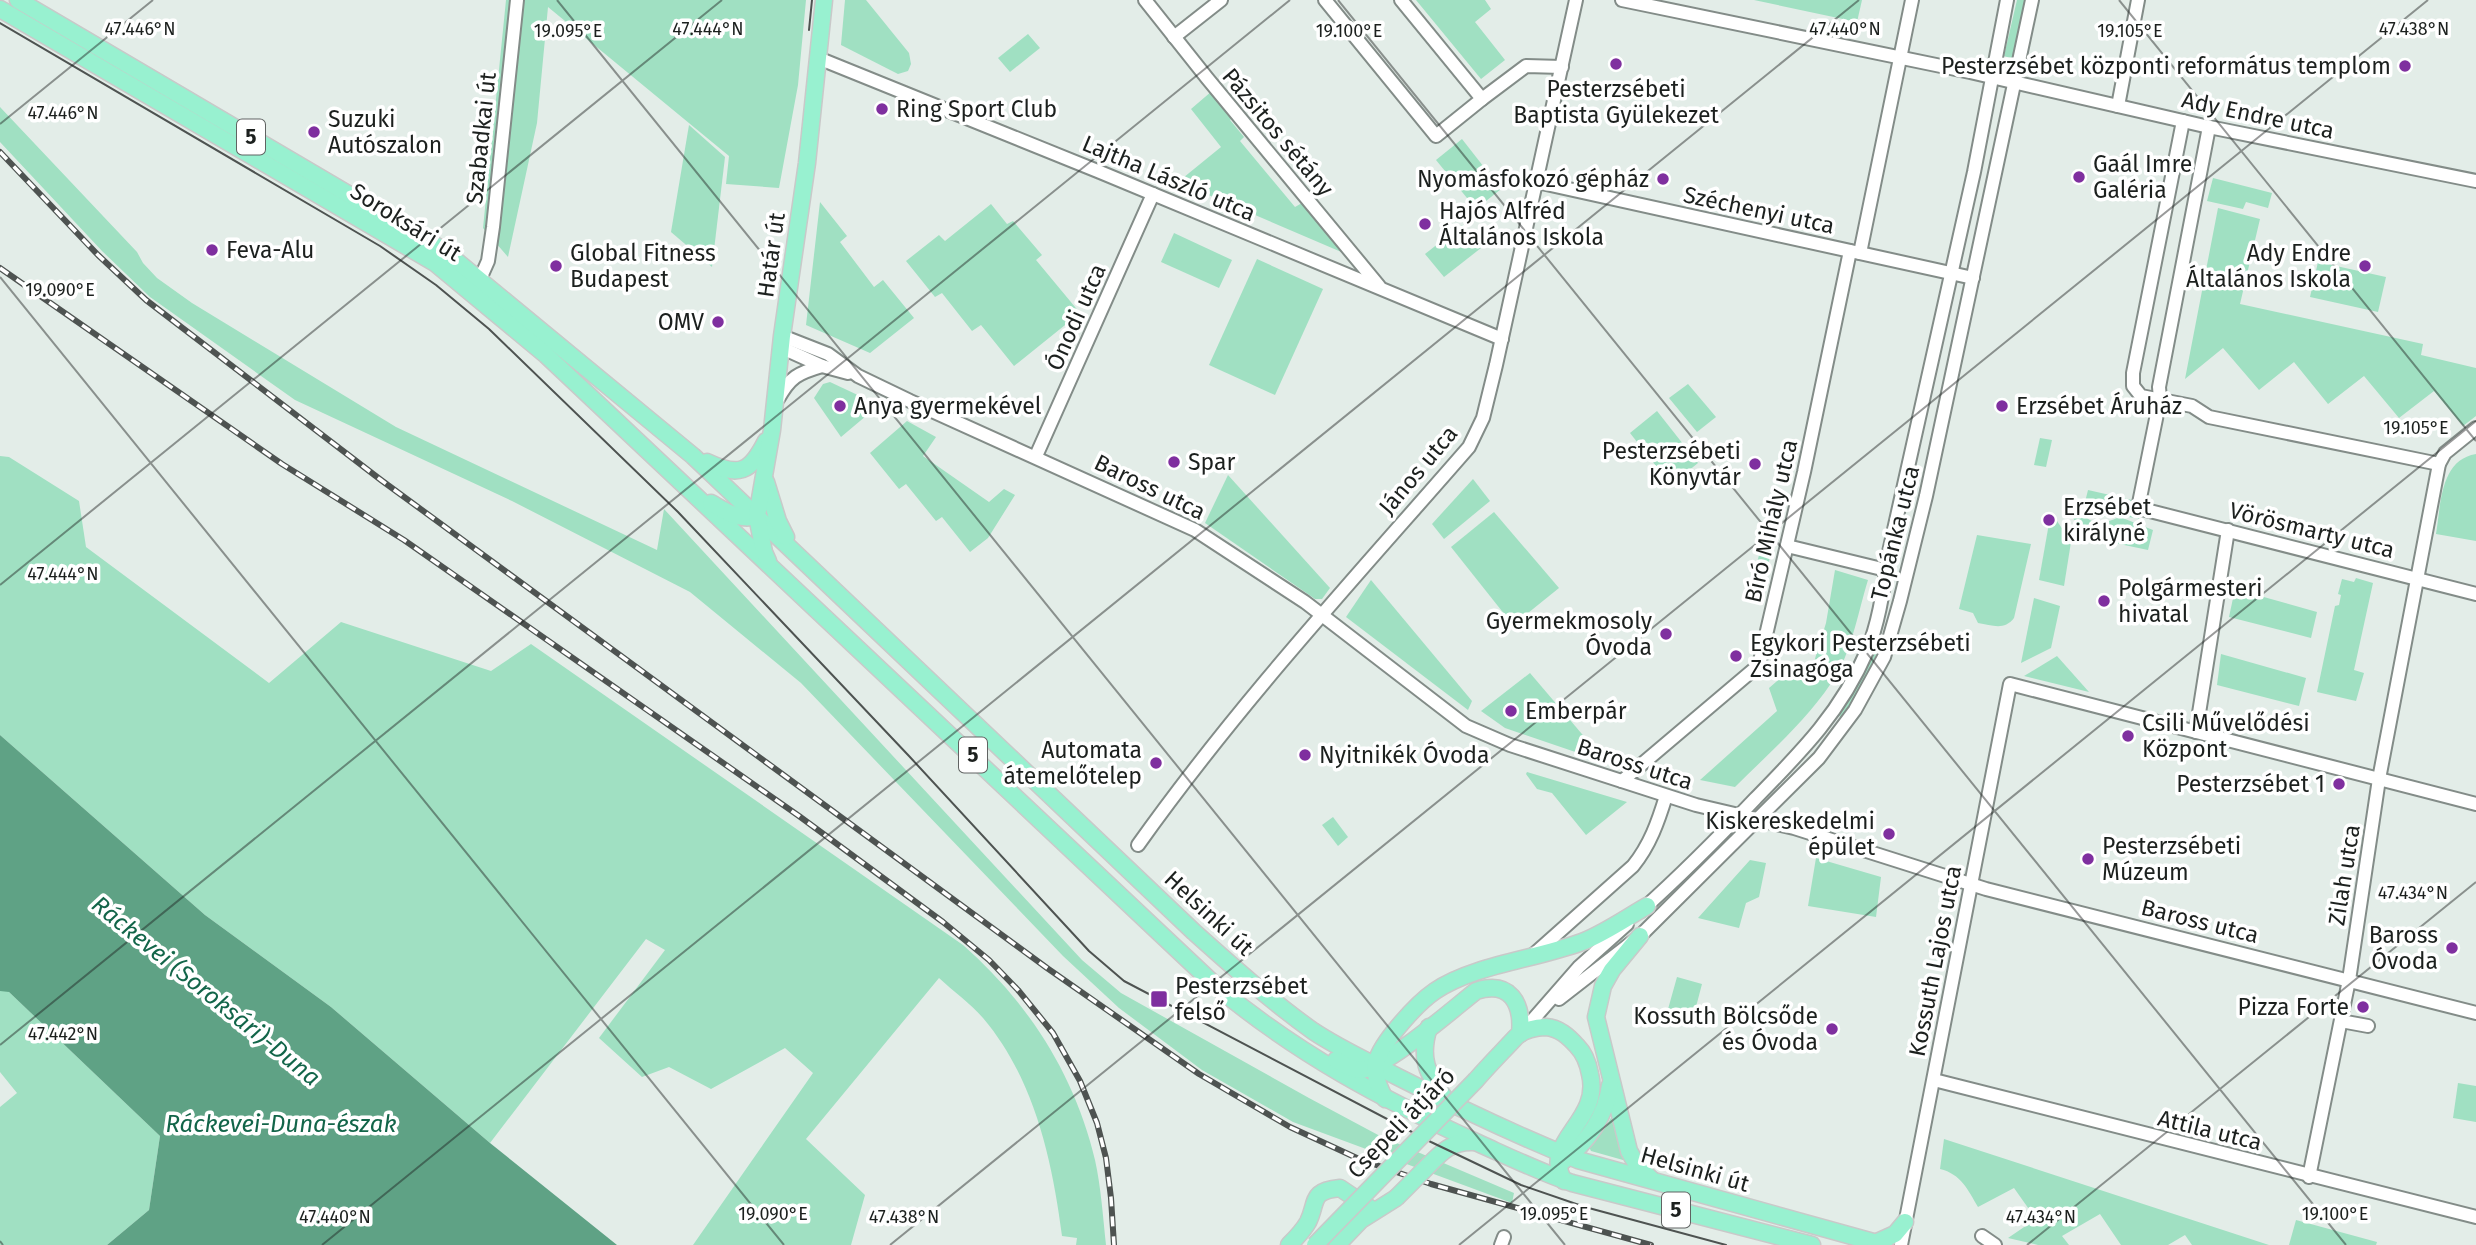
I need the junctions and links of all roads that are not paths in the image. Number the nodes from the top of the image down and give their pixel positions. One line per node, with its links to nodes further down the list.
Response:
1 (18, 0): 31 (main road, Soroksári út / 5)
2 (517, 0): 31 (street, Szabadkai út)
3 (824, 0): 16 (main road, Határ út)
4 (1145, 0): 15 (street, Pázsitos sétány)
5 (1221, 0): 15 (street)
6 (1325, 0): 21 (street)
7 (1401, 0): 21 (street)
8 (1576, 0): 18 (street, János utca)
9 (1622, 0): 17 (street, Ady Endre utca)
10 (1912, 0): 17 (street, Bíró Mihály utca)
11 (2007, 0): 19 (street, Topánka utca)
12 (2032, 0): 20 (street, Topánka utca)
13 (2138, 0): 22 (street)
14 (0, 9): 45 (main road, Soroksári út / 5)
15 (1174, 37): 32 (street, Pázsitos sétány)
16 (818, 58): 27 (street, Lajtha László utca); 34 (main road, Határ út)
17 (1899, 58): 19 (street, Ady Endre utca); 28 (street, Bíró Mihály utca)
18 (1562, 67): 21 (street); 26 (street, János utca)
19 (1993, 78): 20 (street, Ady Endre utca); 29 (street, Topánka utca)
20 (2013, 82): 22 (street, Ady Endre utca); 30 (street, Topánka utca)
21 (1482, 99)
22 (2118, 106): 23 (street, Ady Endre utca)
23 (2183, 121): 24 (street, Ady Endre utca); 37 (street)
24 (2209, 127): 25 (street, Ady Endre utca); 37 (street)
25 (2476, 181)
26 (1537, 183): 28 (street, Széchenyi utca); 33 (street, János utca)
27 (1153, 194): 32 (street, Lajtha László utca); 42 (street, Ónodi utca)
28 (1855, 252): 29 (street, Széchenyi utca); 48 (street, Bíró Mihály utca)
29 (1952, 273): 30 (street, Széchenyi utca); 51 (street, Topánka utca)
30 (1973, 278): 61 (street, Topánka utca)
31 (480, 279): 41 (main road, Soroksári út / 5)
32 (1381, 289): 33 (street, Lajtha László utca)
33 (1502, 339): 54 (street, János utca)
34 (781, 342): 35 (street, Baross utca); 36 (street, Baross utca); 38 (main road, Határ út)
35 (822, 366): 36 (street, Baross utca); 38 (street)
36 (859, 376): 42 (street, Baross utca)
37 (2160, 399): 43 (street); 47 (street, Vörösmarty utca)
38 (774, 405): 40 (main road, Határ út)
39 (2476, 428): 43 (street)
40 (772, 430): 41 (main road); 44 (main road, Határ út)
41 (693, 456): 46 (main road, Soroksári út / 5)
42 (1036, 456): 54 (street, Baross utca)
43 (2439, 464): 52 (street, Zilah utca)
44 (765, 477): 46 (main road, Határ út); 49 (main road)
45 (686, 489): 46 (main road); 50 (main road, Soroksári út / 5)
46 (757, 516): 49 (main road, Helsinki út / 5); 50 (main road)
47 (2228, 530): 52 (street, Vörösmarty utca); 55 (street)
48 (1787, 546): 51 (street); 57 (street, Bíró Mihály utca)
49 (797, 555): 75 (main road, Helsinki út / 5)
50 (771, 566): 68 (main road, Helsinki út / 5)
51 (1886, 570): 60 (street, Topánka utca)
52 (2417, 579): 53 (street, Vörösmarty utca); 56 (street, Zilah utca)
53 (2476, 594)
54 (1321, 614): 57 (street, Baross utca); 62 (street, János utca)
55 (2196, 732): 56 (street); 63 (street, Kossuth Lajos utca)
56 (2379, 779): 59 (street); 67 (street, Zilah utca)
57 (1622, 781): 58 (street, Baross utca)
58 (1666, 796): 60 (street, Baross utca); 66 (street)
59 (2476, 804)
60 (1740, 815): 61 (street, Baross utca); 64 (street, Topánka utca)
61 (1759, 819): 63 (street, Baross utca); 65 (street, Topánka utca)
62 (1138, 845)
63 (1971, 884): 67 (street, Baross utca); 78 (street, Kossuth Lajos utca)
64 (1647, 906): 66 (main road); 73 (street, Topánka utca)
65 (1640, 936): 73 (street, Topánka utca); 77 (main road)
66 (1530, 958): 74 (main road)
67 (2349, 980): 69 (street, Baross utca); 70 (street, Zilah utca)
68 (1245, 1009): 76 (main road); 79 (main road, Helsinki út / 5)
69 (2476, 1013)
70 (2341, 1021): 71 (street); 87 (street, Zilah utca)
71 (2368, 1026)
72 (1429, 1027): 73 (main road); 76 (main road); 80 (main road)
73 (1526, 1028): 82 (main road); 95 (main road, Csepeli átjáró, bridge)
74 (1385, 1043): 75 (main road); 76 (main road)
75 (1350, 1054): 76 (main road, Helsinki út / 5)
76 (1374, 1065): 79 (main road); 80 (main road, Helsinki út / 5)
77 (1611, 1079): 85 (main road); 88 (main road)
78 (1934, 1080): 87 (street, Attila utca); 91 (street, Kossuth Lajos utca)
79 (1385, 1099): 81 (main road, Helsinki út / 5)
80 (1449, 1104): 84 (main road, Helsinki út / 5)
81 (1413, 1114): 83 (main road, Helsinki út / 5); 86 (main road)
82 (1567, 1134): 84 (main road); 85 (main road)
83 (1477, 1143): 85 (main road, Helsinki út / 5); 86 (main road)
84 (1535, 1143): 85 (main road, Helsinki út / 5)
85 (1563, 1164): 88 (main road, Helsinki út / 5); 97 (main road, Helsinki út / 5)
86 (1426, 1168): 89 (main road, bridge)
87 (2309, 1177): 90 (street, Attila utca)
88 (1653, 1181): 93 (main road, Helsinki út / 5)
89 (1374, 1210): 94 (main road); 96 (main road)
90 (2476, 1217)
91 (1905, 1222): 93 (main road); 98 (street, Kossuth Lajos utca)
92 (1982, 1236): 99 (street)
93 (1880, 1244)
94 (1289, 1245)
95 (1315, 1245)
96 (1337, 1245)
97 (1812, 1245)
98 (1901, 1245)
99 (1995, 1245)

